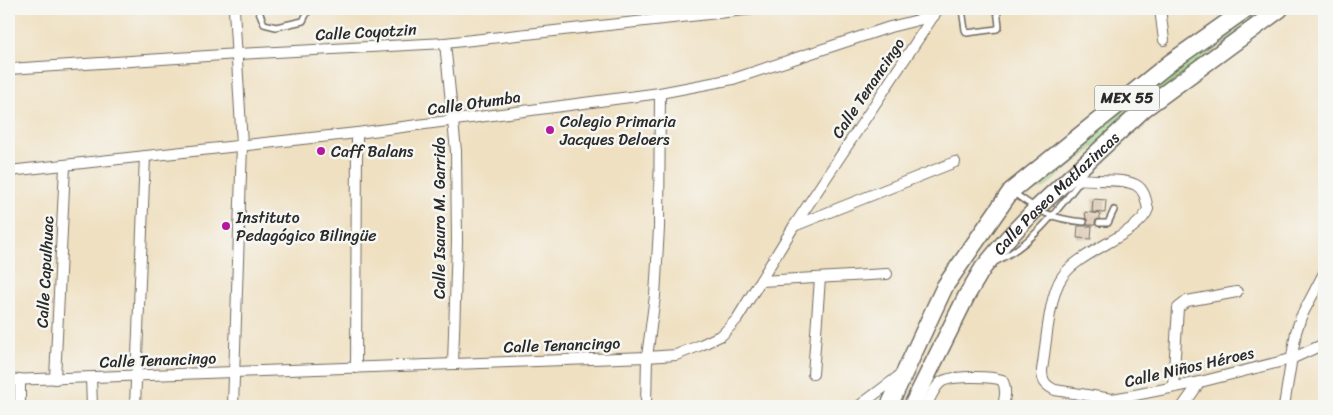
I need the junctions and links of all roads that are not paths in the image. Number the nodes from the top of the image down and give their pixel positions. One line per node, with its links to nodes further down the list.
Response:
1 (234, 9): 13 (street)
2 (258, 9): 3 (lane)
3 (309, 9)
4 (753, 9): 12 (street, Calle Coyotzin)
5 (962, 9): 6 (lane)
6 (996, 9)
7 (1160, 9): 11 (street)
8 (1246, 9): 24 (highway, Calle Paseo Matlazincas / MEX 55)
9 (1280, 9): 23 (highway, Calle Paseo Matlazincas / MEX 55)
10 (936, 12): 15 (street, Calle Otumba); 30 (street, Calle Tenancingo)
11 (1164, 40)
12 (445, 43): 13 (street, Calle Coyotzin); 16 (street, Calle Isauro M. Garrido)
13 (238, 54): 14 (street, Calle Coyotzin); 18 (street)
14 (9, 69)
15 (660, 93): 16 (street, Calle Otumba); 38 (street)
16 (453, 121): 17 (street, Calle Otumba); 40 (street, Calle Isauro M. Garrido)
17 (357, 133): 18 (street, Calle Otumba); 41 (street)
18 (242, 144): 19 (street, Calle Otumba); 43 (street)
19 (145, 156): 21 (street, Calle Otumba); 45 (street)
20 (955, 162): 30 (street)
21 (65, 166): 22 (street, Calle Otumba); 48 (street, Calle Capulhuac)
22 (9, 171)
23 (1075, 179): 25 (highway, Calle Paseo Matlazincas / MEX 55); 27 (lane); 52 (street, Calle Niños Héroes)
24 (1011, 191): 25 (lane); 42 (highway, Calle Paseo Matlazincas / MEX 55)
25 (1036, 209): 27 (lane); 31 (highway, Calle Paseo Matlazincas / MEX 55)
26 (1114, 210): 29 (lane)
27 (1052, 217): 28 (lane); 31 (lane)
28 (1084, 222)
29 (1099, 223)
30 (794, 226): 35 (street, Calle Tenancingo)
31 (983, 268): 60 (highway, Calle Paseo Matlazincas / MEX 55)
32 (1324, 273): 39 (street)
33 (886, 274): 34 (street)
34 (820, 278): 35 (street); 44 (street)
35 (761, 281): 38 (street, Calle Tenancingo)
36 (1237, 292): 51 (street)
37 (1324, 344): 39 (street, Calle Niños Héroes)
38 (648, 357): 40 (street, Calle Tenancingo); 57 (street)
39 (1291, 359): 50 (street, Calle Niños Héroes); 64 (street)
40 (453, 364): 41 (street, Calle Tenancingo)
41 (356, 368): 43 (street, Calle Tenancingo)
42 (905, 371): 58 (street); 59 (highway, Calle Paseo Matlazincas / MEX 55)
43 (234, 372): 45 (street, Calle Tenancingo); 56 (street)
44 (813, 374)
45 (136, 376): 46 (street, Calle Tenancingo); 55 (street)
46 (91, 378): 48 (street, Calle Tenancingo); 54 (street)
47 (20, 379): 48 (street, Calle Tenancingo); 49 (street, Calle Tenancingo); 53 (street)
48 (55, 379)
49 (9, 380)
50 (1200, 382): 51 (street, Calle Niños Héroes); 63 (street)
51 (1173, 386): 52 (street, Calle Niños Héroes)
52 (1108, 402)
53 (20, 406)
54 (92, 406)
55 (135, 406)
56 (233, 406)
57 (646, 406)
58 (859, 406)
59 (889, 406)
60 (912, 406)
61 (926, 406): 62 (street)
62 (1003, 406)
63 (1183, 406)
64 (1284, 406)

